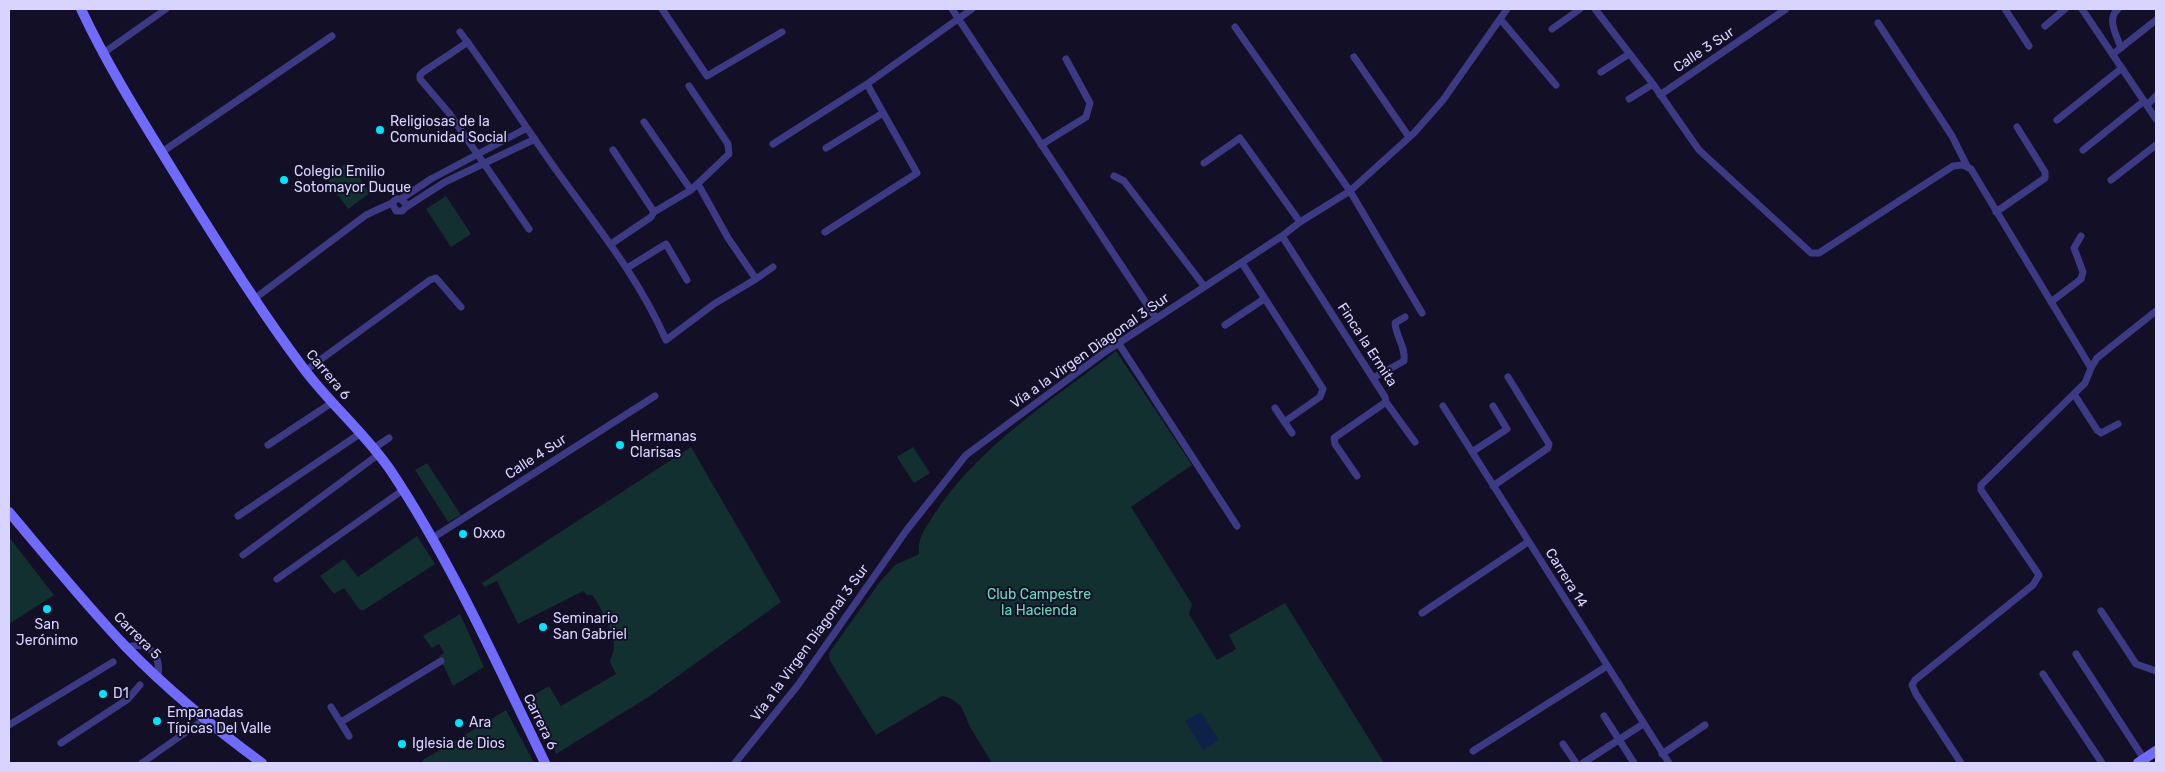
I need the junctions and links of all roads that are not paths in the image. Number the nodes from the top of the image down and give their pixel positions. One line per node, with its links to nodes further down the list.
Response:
1 (81, 9): 27 (main road, Carrera 6)
2 (166, 9): 27 (street)
3 (662, 9): 22 (street)
4 (952, 9): 14 (street)
5 (972, 9): 14 (street)
6 (1507, 9): 15 (street, Vía a la Virgen Diagonal 3 Sur)
7 (1580, 9): 20 (street)
8 (1595, 9): 28 (street)
9 (1786, 9): 38 (street, Calle 3 Sur)
10 (2065, 9): 18 (street)
11 (2082, 9): 29 (street)
12 (2118, 9): 26 (street)
13 (2007, 10): 25 (street)
14 (958, 18): 34 (street); 53 (street)
15 (1501, 20): 36 (street); 49 (street, Vía a la Virgen Diagonal 3 Sur)
16 (2156, 20): 26 (street)
17 (1878, 23): 63 (street)
18 (2045, 26)
19 (1235, 27): 70 (street)
20 (1552, 29)
21 (460, 32): 24 (street)
22 (782, 32)
23 (332, 36): 58 (street)
24 (468, 42): 47 (street); 59 (street)
25 (2029, 46)
26 (2121, 48): 29 (street)
27 (102, 54): 58 (main road, Carrera 6)
28 (1629, 54): 33 (street); 35 (street)
29 (2113, 54): 32 (street)
30 (1354, 57): 49 (street)
31 (1066, 59): 53 (street)
32 (2122, 68): 41 (street); 44 (street)
33 (1602, 72)
34 (867, 84): 42 (street); 52 (street)
35 (1653, 84): 38 (street); 40 (street)
36 (1556, 85)
37 (689, 86): 67 (street)
38 (1660, 95): 63 (street)
39 (2156, 96): 41 (street)
40 (1629, 99)
41 (2145, 103): 43 (street); 57 (street)
42 (883, 112): 55 (street); 79 (street)
43 (2155, 116)
44 (2057, 120)
45 (644, 122): 69 (street)
46 (2017, 127): 76 (street)
47 (527, 128): 48 (street); 50 (street)
48 (516, 134): 51 (street); 59 (street)
49 (1409, 137): 70 (street, Vía a la Virgen Diagonal 3 Sur)
50 (535, 139): 51 (street); 82 (street)
51 (522, 144): 61 (street)
52 (773, 144)
53 (1041, 145): 96 (street)
54 (2156, 145): 66 (street)
55 (826, 148)
56 (613, 150): 75 (street)
57 (2083, 150)
58 (162, 152): 89 (main road, Carrera 6)
59 (477, 155): 61 (street); 62 (street)
60 (1204, 163): 77 (street)
61 (484, 164): 64 (street); 78 (street)
62 (458, 165): 64 (street); 68 (street)
63 (1967, 166): 76 (street)
64 (462, 173): 71 (street)
65 (1114, 176): 88 (street)
66 (2111, 180)
67 (698, 184): 69 (street); 86 (street)
68 (420, 186): 71 (street); 72 (street)
69 (691, 190): 75 (street)
70 (1350, 191): 77 (street, Vía a la Virgen Diagonal 3 Sur); 94 (street)
71 (425, 195): 74 (street)
72 (401, 199): 73 (street); 74 (street)
73 (392, 203): 74 (street); 89 (street)
74 (406, 207)
75 (654, 212): 82 (street)
76 (1996, 212): 91 (street)
77 (1300, 222): 80 (street, Vía a la Virgen Diagonal 3 Sur)
78 (529, 229)
79 (824, 232)
80 (1282, 236): 83 (street, Vía a la Virgen Diagonal 3 Sur); 102 (street, Finca la Ermita)
81 (2081, 236): 91 (street)
82 (611, 244): 85 (street)
83 (1242, 263): 88 (street, Vía a la Virgen Diagonal 3 Sur); 90 (street)
84 (773, 267): 86 (street)
85 (627, 268): 86 (street); 87 (street)
86 (756, 279)
87 (687, 280)
88 (1204, 286): 96 (street, Vía a la Virgen Diagonal 3 Sur)
89 (254, 299): 100 (main road, Carrera 6)
90 (1264, 299): 97 (street); 110 (street)
91 (2051, 302): 99 (street)
92 (462, 307): 100 (street)
93 (2156, 310): 99 (street)
94 (1422, 313)
95 (1405, 317): 102 (street)
96 (1156, 318): 98 (street, Vía a la Virgen Diagonal 3 Sur)
97 (1225, 325)
98 (1119, 344): 124 (street); 159 (street, Vía a la Virgen Diagonal 3 Sur)
99 (2090, 368): 103 (street)
100 (305, 371): 105 (main road, Carrera 6)
101 (1508, 377): 120 (street)
102 (1373, 378): 106 (street, Finca la Ermita)
103 (2074, 394): 111 (street); 163 (street)
104 (655, 396): 125 (street, Calle 4 Sur)
105 (333, 402): 112 (main road, Carrera 6); 116 (street)
106 (1386, 402): 115 (street); 119 (street, Finca la Ermita)
107 (1443, 406): 118 (street, Carrera 14)
108 (1493, 406): 118 (street)
109 (1275, 408): 110 (street)
110 (1284, 422): 113 (street)
111 (2118, 424)
112 (361, 433): 117 (main road, Carrera 6); 123 (street)
113 (1292, 433)
114 (389, 438): 117 (street)
115 (1415, 442)
116 (268, 445)
117 (376, 451): 121 (main road, Carrera 6); 127 (street)
118 (1472, 452): 120 (street, Carrera 14)
119 (1357, 476)
120 (1493, 486): 126 (street, Carrera 14)
121 (403, 490): 125 (main road, Carrera 6); 128 (street)
122 (9, 512): 131 (main road, Carrera 5)
123 (238, 516)
124 (1237, 526)
125 (431, 539): 158 (main road, Carrera 6)
126 (1528, 542): 130 (street); 135 (street, Carrera 14)
127 (243, 556)
128 (277, 579)
129 (2101, 611): 136 (street)
130 (1422, 613)
131 (127, 647): 138 (main road, Carrera 5); 138 (street)
132 (2076, 654): 154 (street)
133 (441, 661): 143 (street)
134 (113, 662): 145 (street)
135 (1607, 666): 144 (street, Carrera 14); 151 (street)
136 (2156, 670)
137 (2043, 674): 164 (street)
138 (158, 677): 142 (main road, Carrera 5)
139 (140, 685): 149 (street)
140 (331, 707): 143 (street)
141 (1604, 716): 148 (street)
142 (206, 718): 156 (street); 157 (main road, Carrera 5)
143 (341, 722): 147 (street)
144 (1643, 724): 148 (street); 153 (street, Carrera 14)
145 (9, 725)
146 (1705, 725): 153 (street)
147 (349, 736)
148 (1619, 740): 160 (street); 161 (street)
149 (61, 743)
150 (1563, 744): 155 (street)
151 (1473, 751)
152 (2156, 751): 154 (main road)
153 (1662, 754): 162 (street, Carrera 14)
154 (2141, 761)
155 (1574, 762)
156 (142, 763)
157 (262, 763)
158 (545, 763)
159 (735, 763)
160 (1582, 763)
161 (1634, 763)
162 (1668, 763)
163 (1961, 763)
164 (2102, 763)

